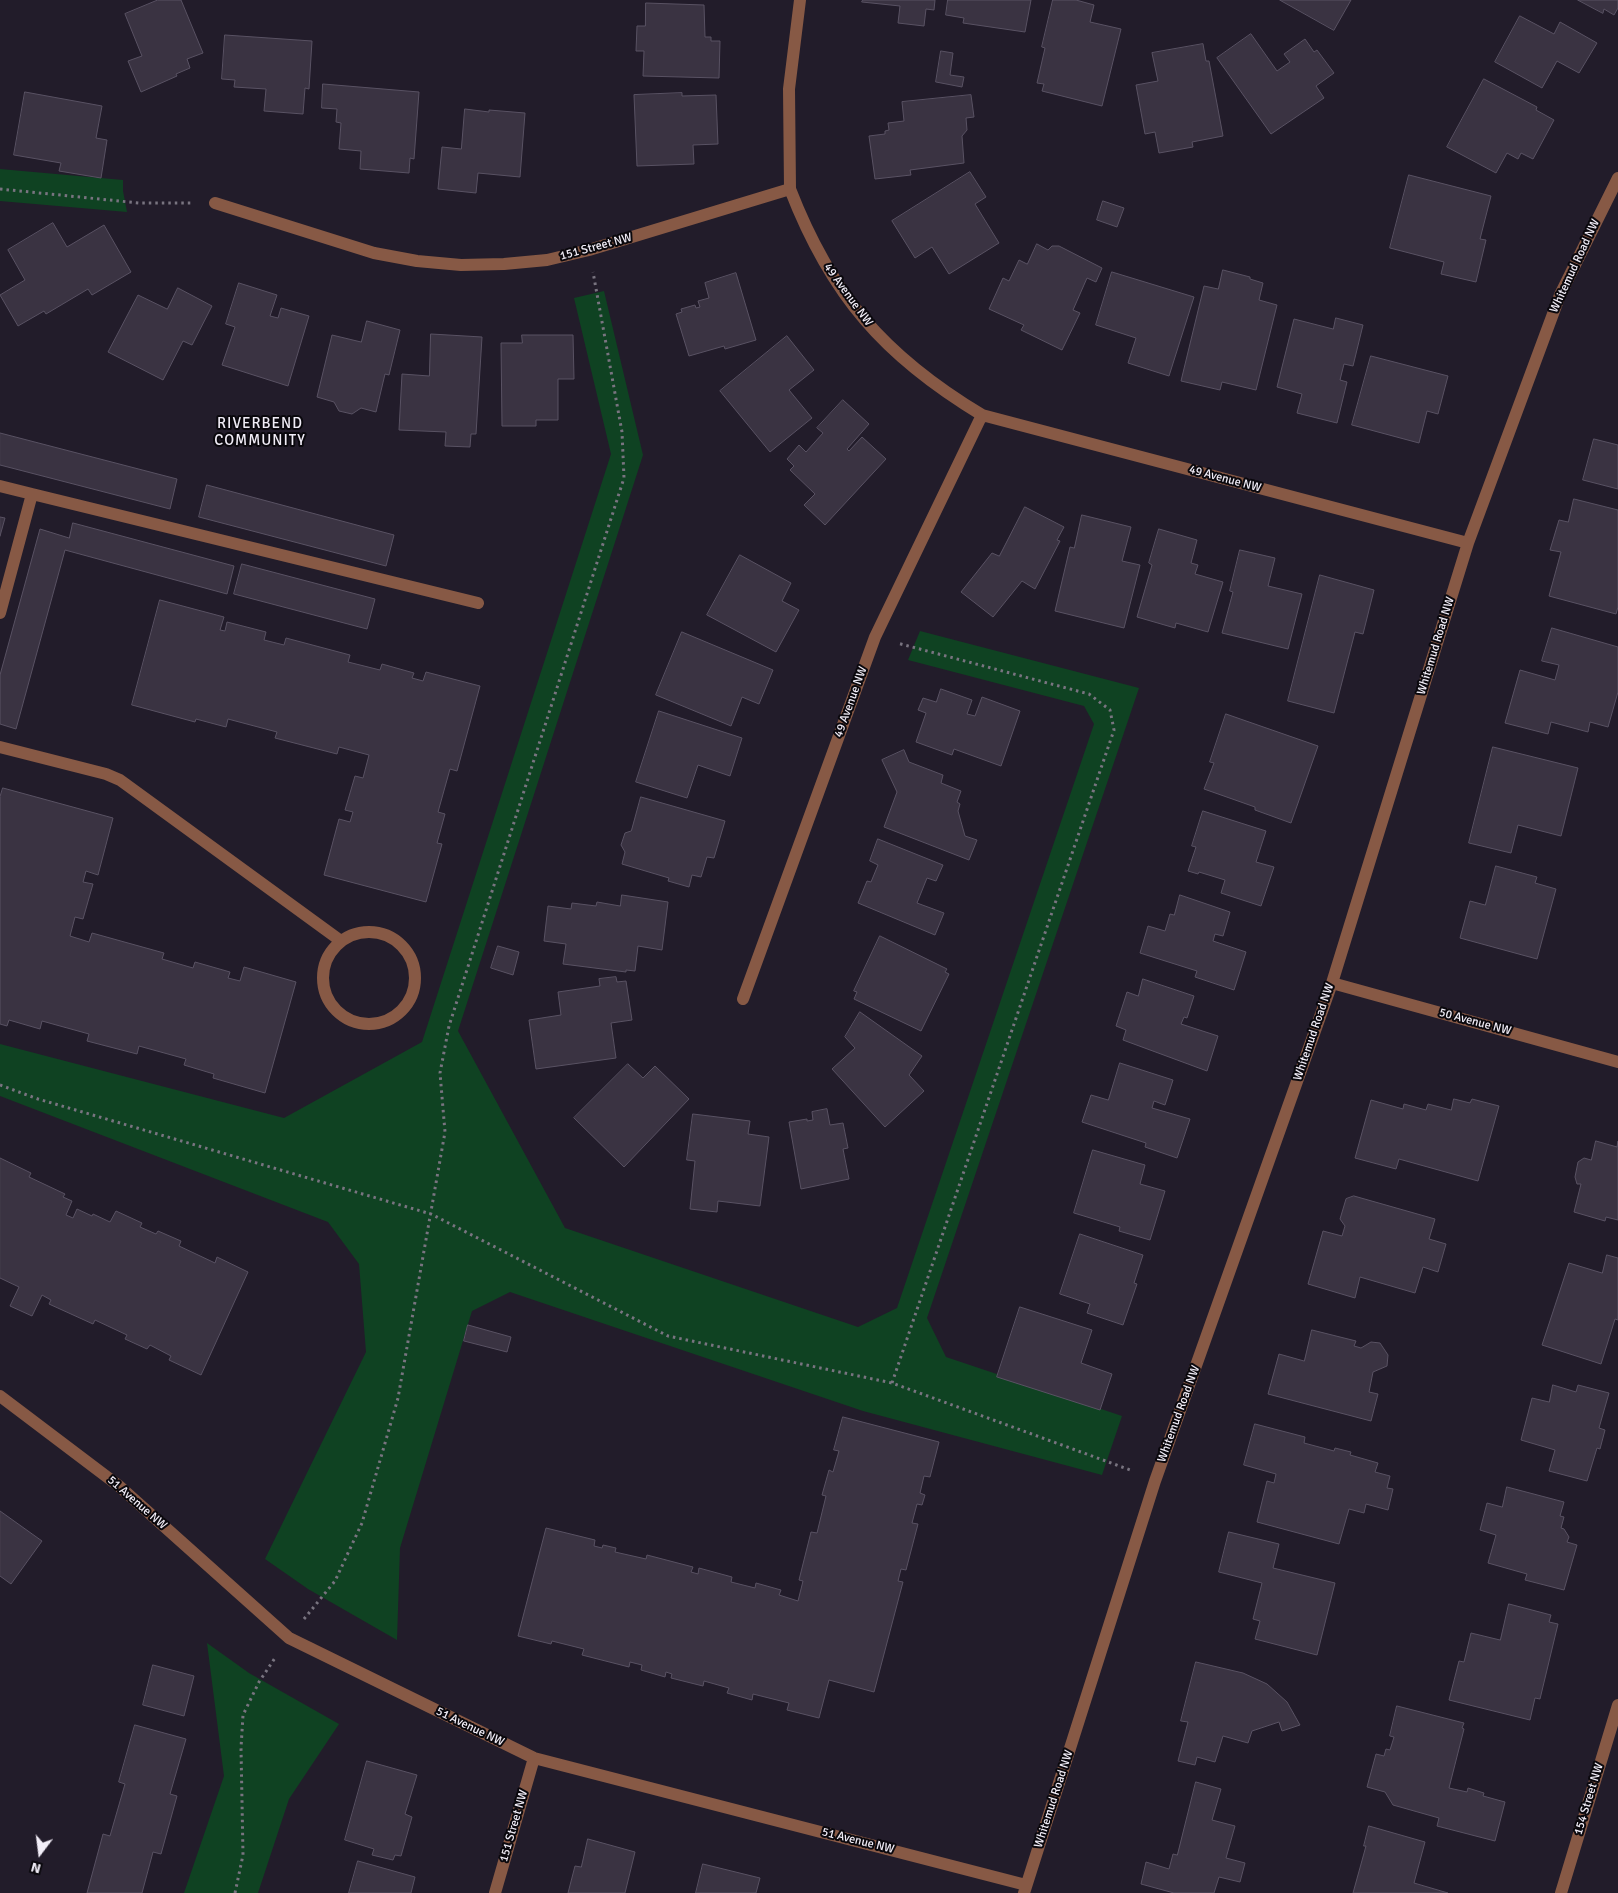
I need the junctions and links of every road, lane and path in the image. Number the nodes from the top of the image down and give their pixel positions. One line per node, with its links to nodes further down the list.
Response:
1 (800, 0): 4 (street)
2 (1618, 178): 10 (street, Whitemud Road NW)
3 (0, 189): 5 (path)
4 (790, 189): 6 (street, 151 Street NW); 7 (street, 49 Avenue NW)
5 (215, 203): 6 (street, 151 Street NW)
6 (589, 250): 20 (path)
7 (982, 415): 10 (street, 49 Avenue NW); 13 (street, 49 Avenue NW)
8 (0, 486): 9 (street)
9 (32, 494): 11 (street); 12 (street)
10 (1468, 543): 16 (street, Whitemud Road NW)
11 (478, 603)
12 (0, 613)
13 (875, 637): 17 (street, 49 Avenue NW); 21 (path)
14 (0, 747): 15 (street)
15 (341, 941): 15 (street)
16 (1332, 983): 18 (street, 50 Avenue NW); 23 (street, Whitemud Road NW)
17 (742, 999)
18 (1618, 1062)
19 (0, 1085): 20 (path)
20 (432, 1214): 21 (path); 24 (path)
21 (892, 1383): 23 (path)
22 (0, 1396): 24 (street, 51 Avenue NW)
23 (1155, 1481): 27 (street, Whitemud Road NW)
24 (289, 1638): 26 (street, 51 Avenue NW); 28 (path)
25 (1618, 1706): 30 (street, 154 Street NW)
26 (534, 1758): 27 (street, 51 Avenue NW); 29 (street, 151 Street NW)
27 (1025, 1889)
28 (235, 1893)
29 (495, 1893)
30 (1561, 1893)

